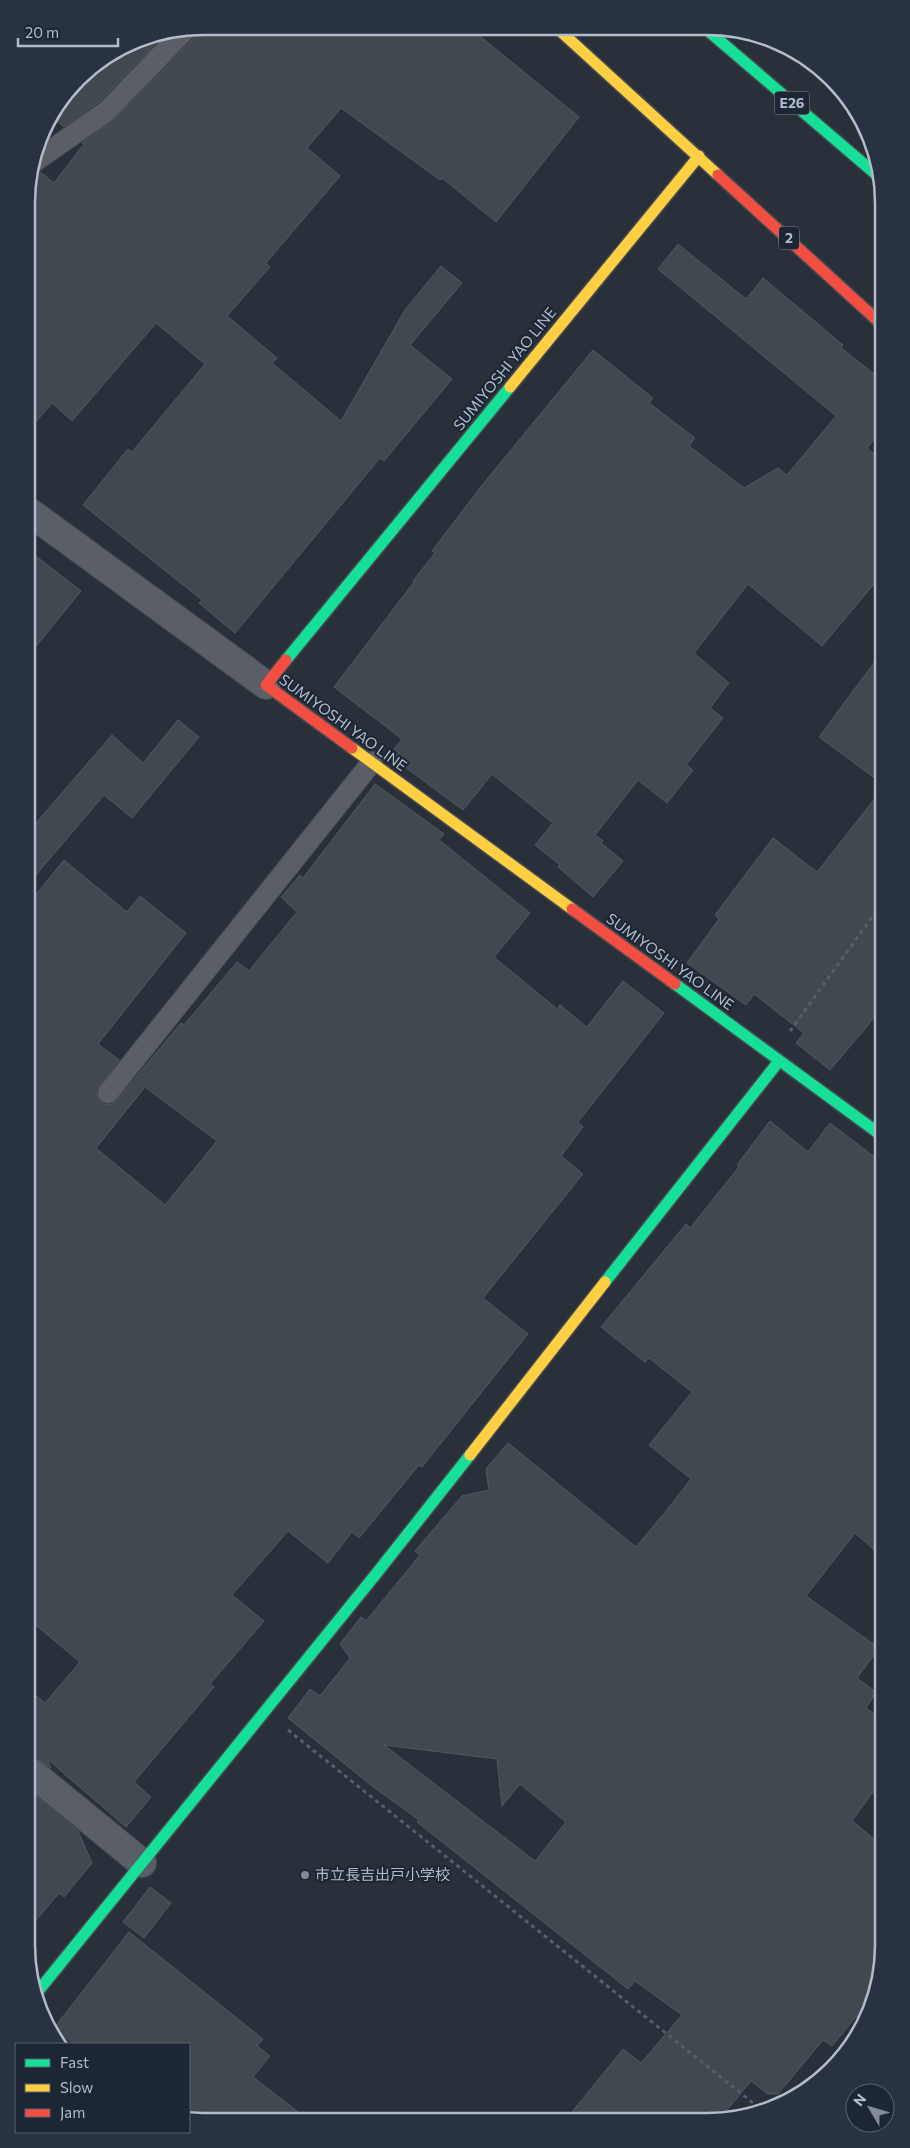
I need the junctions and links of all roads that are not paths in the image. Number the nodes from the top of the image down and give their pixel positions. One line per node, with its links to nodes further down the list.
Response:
1 (565, 35): 5 (main road, 2)
2 (713, 35): 6 (main road, E26)
3 (179, 36): 4 (lane)
4 (48, 141)
5 (699, 156): 7 (main road, 2); 9 (main road, SUMIYOSHI YAO LINE)
6 (871, 170)
7 (875, 318)
8 (35, 516): 9 (street)
9 (266, 685): 10 (main road, SUMIYOSHI YAO LINE)
10 (372, 762): 11 (main road, SUMIYOSHI YAO LINE); 12 (lane)
11 (779, 1061): 13 (main road, SUMIYOSHI YAO LINE); 15 (main road)
12 (108, 1093)
13 (875, 1131)
14 (35, 1775): 15 (street)
15 (142, 1863): 16 (main road)
16 (40, 1983)

